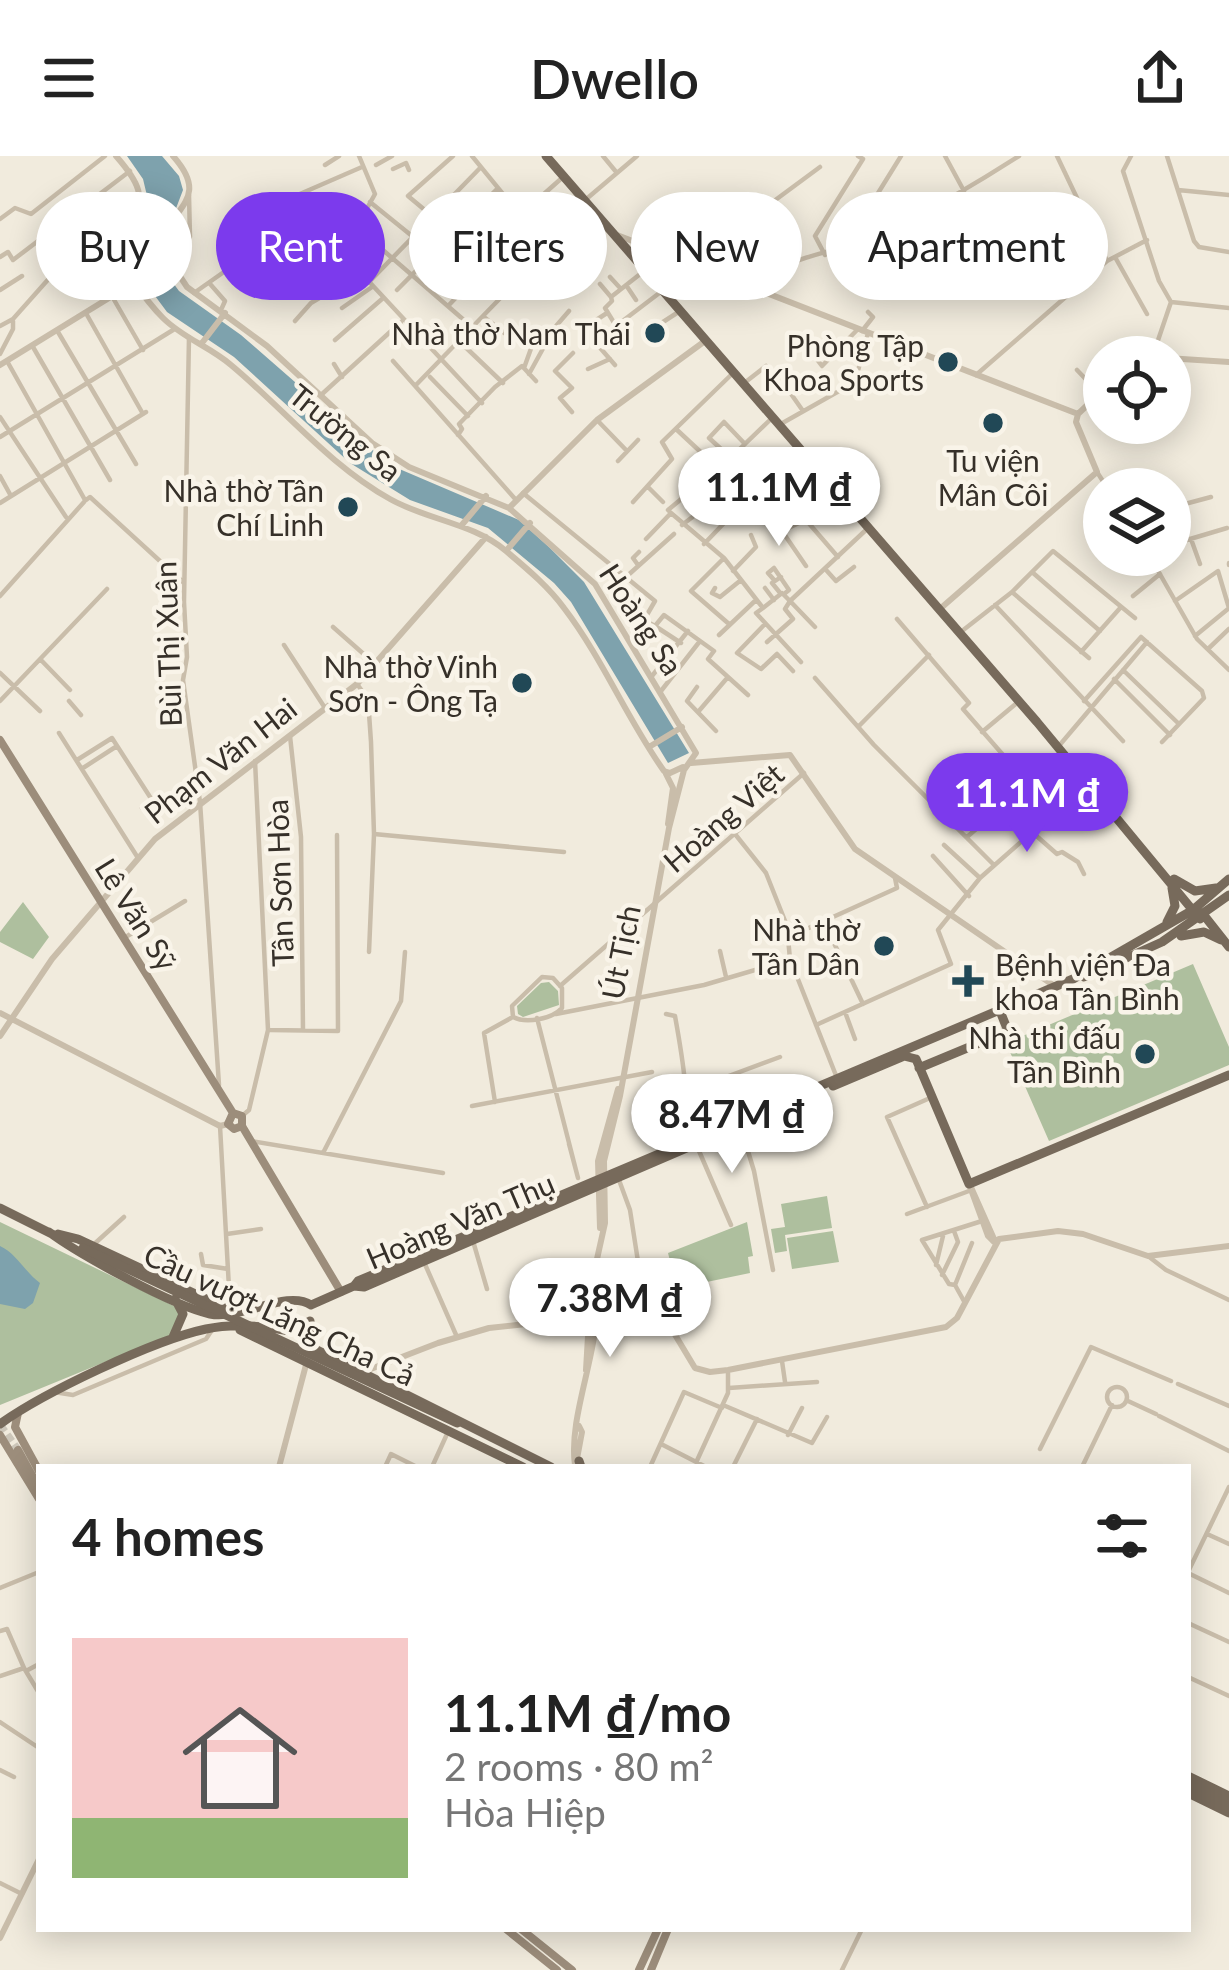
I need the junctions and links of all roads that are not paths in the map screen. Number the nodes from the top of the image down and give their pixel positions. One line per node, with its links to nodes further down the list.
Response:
1 (105, 156): 47 (street)
2 (116, 156): 25 (street)
3 (173, 156): 32 (street)
4 (339, 156): 19 (street)
5 (359, 156): 22 (street)
6 (392, 156): 20 (street); 24 (street)
7 (453, 156): 35 (street)
8 (472, 156): 21 (street)
9 (546, 156): 27 (main road)
10 (603, 156): 26 (street)
11 (637, 156): 26 (street)
12 (858, 156): 56 (street)
13 (901, 156): 43 (street)
14 (945, 156): 30 (street)
15 (1019, 156): 30 (street)
16 (1058, 156): 44 (street)
17 (1131, 156): 53 (street)
18 (1167, 156): 29 (street)
19 (325, 165)
20 (376, 165)
21 (481, 166): 28 (street); 36 (street)
22 (362, 167): 33 (street); 34 (street)
23 (820, 167): 42 (street)
24 (410, 170)
25 (130, 172): 31 (street, Trường Sa); 57 (street)
26 (617, 173): 41 (street)
27 (563, 177): 39 (street); 40 (main road)
28 (498, 188): 37 (street); 38 (street)
29 (1178, 190): 45 (street); 55 (street)
30 (964, 191)
31 (138, 192)
32 (189, 192)
33 (307, 192)
34 (374, 192)
35 (412, 192)
36 (456, 192)
37 (494, 192)
38 (501, 192)
39 (546, 192)
40 (576, 192)
41 (595, 192)
42 (786, 192)
43 (879, 192)
44 (1075, 192)
45 (1229, 195)
46 (385, 214): 50 (street)
47 (0, 219)
48 (607, 230): 49 (main road)
49 (610, 233): 51 (street); 59 (main road)
50 (409, 234)
51 (631, 238)
52 (409, 239): 58 (street)
53 (1147, 240): 60 (street); 94 (street)
54 (385, 251): 58 (street)
55 (1229, 252)
56 (825, 255): 61 (street)
57 (0, 256)
58 (392, 256): 63 (street); 64 (street)
59 (631, 256)
60 (1115, 257): 62 (street); 104 (street)
61 (802, 261)
62 (1108, 261)
63 (385, 265)
64 (409, 270)
65 (22, 276): 72 (street)
66 (610, 277): 71 (street)
67 (216, 279): 70 (street)
68 (409, 279): 73 (street)
69 (631, 281): 71 (street)
70 (210, 284): 76 (street); 103 (street)
71 (624, 287): 78 (street); 79 (street)
72 (0, 290)
73 (397, 290)
74 (192, 291): 76 (street, Hoàng Sa)
75 (607, 292): 79 (street)
76 (194, 293): 103 (street, Hoàng Sa)
77 (36, 294): 106 (street)
78 (631, 295)
79 (611, 297): 100 (street)
80 (106, 300): 102 (street)
81 (114, 300): 125 (street)
82 (151, 300): 114 (street, Trường Sa)
83 (316, 300): 107 (street)
84 (351, 300): 96 (street)
85 (381, 300): 120 (street)
86 (383, 300): 108 (street)
87 (443, 300): 95 (street)
88 (453, 300): 95 (street)
89 (498, 300): 105 (street)
90 (650, 300): 112 (street)
91 (671, 300): 98 (main road)
92 (785, 300): 115 (street)
93 (1063, 300): 141 (street)
94 (1171, 302): 97 (street); 117 (street)
95 (448, 305): 113 (street)
96 (342, 308)
97 (1229, 308)
98 (680, 310): 109 (street); 121 (main road)
99 (568, 311): 139 (street)
100 (607, 312): 111 (street); 112 (street)
101 (868, 312): 115 (street)
102 (86, 313): 116 (street); 136 (street)
103 (222, 314): 122 (street); 151 (street, Hoàng Sa)
104 (1147, 314)
105 (483, 316): 113 (street); 119 (street)
106 (14, 320): 110 (street); 128 (street)
107 (295, 321)
108 (402, 321): 130 (street); 144 (street)
109 (663, 322)
110 (0, 326)
111 (587, 326)
112 (616, 326): 137 (street)
113 (472, 327): 123 (street)
114 (175, 328): 118 (street, Trường Sa); 125 (street)
115 (862, 331): 127 (street); 141 (street); 155 (street)
116 (58, 332): 124 (street); 147 (street)
117 (1159, 336)
118 (189, 337): 122 (street, Trường Sa); 227 (street, Bùi Thị Xuân)
119 (512, 339)
120 (335, 340)
121 (705, 340): 140 (main road); 161 (street)
122 (203, 341): 201 (street, Trường Sa)
123 (459, 341): 130 (street); 146 (street)
124 (33, 346): 133 (street); 152 (street)
125 (143, 350): 136 (street)
126 (573, 353): 156 (street)
127 (812, 353)
128 (0, 354)
129 (1191, 359): 132 (street)
130 (442, 360): 143 (street); 153 (street)
131 (393, 361): 149 (street)
132 (1229, 362)
133 (3, 363): 157 (street)
134 (334, 364): 144 (street)
135 (766, 366): 148 (street)
136 (116, 367): 147 (street); 164 (street)
137 (588, 369)
138 (1078, 370): 142 (street)
139 (527, 371): 145 (street); 146 (street)
140 (733, 373): 148 (main road); 163 (street)
141 (976, 374): 158 (street)
142 (1083, 374)
143 (428, 375): 149 (street); 159 (street)
144 (342, 376): 151 (street)
145 (536, 381)
146 (502, 383): 153 (street)
147 (88, 384): 152 (street); 164 (street)
148 (742, 384): 162 (main road)
149 (415, 386): 166 (street)
150 (789, 391): 155 (street)
151 (321, 395): 189 (street, Hoàng Sa)
152 (63, 397): 157 (street); 170 (street)
153 (482, 403): 159 (street)
154 (1083, 409): 158 (street)
155 (803, 411): 162 (street)
156 (572, 412)
157 (37, 414): 165 (street); 174 (street)
158 (1078, 414): 176 (street)
159 (468, 416): 166 (street)
160 (0, 417): 165 (street)
161 (597, 420): 171 (street); 186 (street)
162 (776, 422): 169 (street); 185 (main road)
163 (676, 429): 177 (street); 184 (street)
164 (116, 431): 170 (street); 175 (street)
165 (9, 432): 167 (street); 180 (street)
166 (458, 435): 191 (street)
167 (0, 437)
168 (638, 440): 171 (street)
169 (745, 444): 172 (street); 172 (street)
170 (92, 446): 174 (street); 181 (street)
171 (628, 451): 173 (street)
172 (731, 458): 177 (street)
173 (618, 461)
174 (64, 463): 180 (street); 190 (street)
175 (136, 464)
176 (1094, 468)
177 (722, 470): 197 (street); 198 (street)
178 (793, 475): 183 (street)
179 (0, 476): 187 (street)
180 (38, 479): 187 (street); 199 (street)
181 (110, 480)
182 (1083, 483): 242 (street)
183 (803, 486)
184 (648, 487): 193 (street); 194 (street)
185 (833, 488): 200 (street); 205 (main road)
186 (523, 493): 191 (street); 224 (street)
187 (11, 496): 192 (street)
188 (1211, 497): 195 (street)
189 (485, 498): 196 (street, Hoàng Sa); 201 (street)
190 (86, 500): 199 (street); 227 (street)
191 (516, 500): 196 (street)
192 (0, 502)
193 (633, 502)
194 (663, 502)
195 (1191, 502)
196 (509, 508): 202 (street, Hoàng Sa)
197 (671, 513): 203 (street); 209 (street)
198 (738, 513): 203 (street); 211 (street)
199 (67, 518): 232 (street)
200 (805, 520): 214 (street); 218 (street)
201 (462, 524): 208 (street, Trường Sa)
202 (528, 525): 212 (street); 274 (street, Hoàng Sa)
203 (682, 525): 211 (street)
204 (1227, 528): 210 (street)
205 (867, 529): 214 (street); 242 (main road)
206 (674, 534): 217 (street)
207 (751, 535): 220 (street)
208 (486, 536): 212 (street, Trường Sa); 269 (street, Phạm Văn Hai)
209 (646, 539)
210 (1191, 539): 216 (street)
211 (704, 544): 215 (street)
212 (507, 549): 304 (street, Trường Sa)
213 (639, 552): 217 (street)
214 (839, 556): 219 (street); 219 (street)
215 (724, 559): 220 (street); 245 (street)
216 (1200, 564)
217 (638, 566): 224 (street)
218 (806, 566)
219 (826, 570): 236 (street)
220 (733, 571): 226 (street)
221 (1031, 571): 230 (street); 239 (street); 252 (street)
222 (1157, 576): 233 (street)
223 (1161, 576): 237 (street)
224 (626, 577): 247 (street)
225 (781, 577): 231 (street)
226 (741, 580): 228 (street); 235 (street)
227 (184, 583): 317 (street, Bùi Thị Xuân)
228 (716, 588)
229 (107, 589): 266 (street)
230 (1012, 592): 238 (street); 262 (street)
231 (782, 594): 234 (street); 234 (street); 236 (street)
232 (0, 596)
233 (1132, 596)
234 (773, 599): 240 (street)
235 (756, 600): 240 (street); 245 (street)
236 (790, 601): 249 (street); 255 (street)
237 (1175, 601): 241 (street); 256 (street)
238 (995, 605): 253 (street); 287 (street)
239 (1122, 607): 243 (street); 252 (street)
240 (763, 608): 246 (street)
241 (1229, 608): 256 (street)
242 (938, 611): 253 (main road)
243 (1135, 618)
244 (897, 619): 263 (street)
245 (729, 624): 254 (street)
246 (765, 624): 255 (street); 272 (street)
247 (655, 626): 251 (street); 259 (street)
248 (333, 627): 269 (street)
249 (814, 627)
250 (1229, 629): 261 (street)
251 (688, 631): 257 (street); 259 (street)
252 (1100, 631): 262 (street)
253 (958, 633): 286 (main road)
254 (719, 635)
255 (774, 635): 258 (street); 267 (street)
256 (1195, 636): 261 (street)
257 (700, 641): 276 (street); 282 (street)
258 (767, 642)
259 (680, 643): 274 (street)
260 (284, 645): 288 (street)
261 (1208, 649): 268 (street)
262 (1081, 652): 265 (street)
263 (929, 655): 293 (street); 296 (street)
264 (1229, 656): 268 (street)
265 (1089, 658)
266 (40, 659): 279 (street); 281 (street)
267 (801, 662)
268 (1222, 663): 271 (street)
269 (375, 664): 278 (street, Phạm Văn Hai)
270 (1119, 667): 275 (street); 292 (street); 292 (street)
271 (1228, 670)
272 (793, 671)
273 (0, 673): 279 (street)
274 (652, 676): 282 (street, Hoàng Sa)
275 (1111, 676): 287 (street); 298 (street)
276 (728, 677): 283 (street); 290 (street)
277 (815, 679): 293 (street)
278 (357, 684): 288 (street, Phạm Văn Hai); 321 (street)
279 (14, 687): 284 (street); 289 (street)
280 (697, 687): 290 (street)
281 (70, 690)
282 (661, 691): 294 (street, Hoàng Sa)
283 (748, 695)
284 (0, 701)
285 (69, 701): 291 (street)
286 (1018, 701): 296 (street); 305 (main road)
287 (1086, 704): 301 (street); 305 (street)
288 (325, 708): 299 (street, Phạm Văn Hai)
289 (40, 711)
290 (698, 712): 295 (street)
291 (81, 715)
292 (1179, 724): 298 (street)
293 (858, 727): 324 (street)
294 (680, 728): 304 (street); 306 (street, Hoàng Sa)
295 (716, 731)
296 (982, 732): 314 (street)
297 (59, 733): 307 (street)
298 (1170, 734): 302 (street)
299 (290, 736): 308 (street, Phạm Văn Hai); 367 (street, Tân Sơn Hòa)
300 (0, 740): 336 (main road, Lê Văn Sỹ)
301 (1123, 741)
302 (1162, 742)
303 (117, 746): 307 (street); 311 (street); 318 (street)
304 (651, 746): 312 (street, Trường Sa)
305 (1061, 750): 314 (street); 333 (main road)
306 (696, 753): 309 (street, Hoàng Sa); 310 (street)
307 (77, 760): 311 (street)
308 (255, 760): 317 (street, Phạm Văn Hai); 366 (street)
309 (707, 760): 310 (street); 313 (street)
310 (687, 764): 312 (street); 319 (street, Út Tịch)
311 (82, 768): 328 (street)
312 (664, 771): 315 (street, Trường Sa)
313 (804, 773): 322 (street, Hoàng Việt); 331 (street)
314 (1025, 787): 316 (street)
315 (673, 790): 319 (street, Út Tịch)
316 (1009, 801): 320 (street); 324 (street)
317 (200, 802): 328 (street, Phạm Văn Hai); 380 (street, Bùi Thị Xuân)
318 (142, 808)
319 (669, 828): 338 (street, Út Tịch)
320 (1032, 832): 329 (street); 330 (street)
321 (374, 834): 326 (street); 348 (street)
322 (735, 834): 338 (street, Hoàng Việt); 343 (street)
323 (337, 835): 367 (street)
324 (967, 837): 329 (street)
325 (944, 845): 332 (street)
326 (564, 852)
327 (933, 856): 335 (street)
328 (138, 858): 336 (street, Phạm Văn Hai)
329 (994, 866): 332 (street)
330 (1084, 874)
331 (895, 877): 340 (street); 341 (street)
332 (980, 878): 335 (street)
333 (1172, 881): 334 (main road); 339 (main road); 342 (main road)
334 (1223, 892): 339 (main road); 346 (main road)
335 (969, 896): 340 (street)
336 (100, 900): 344 (main road, Lê Văn Sỹ); 363 (street, Phạm Văn Hai)
337 (185, 901): 344 (street)
338 (654, 904): 353 (street, Hoàng Việt); 355 (street, Út Tịch)
339 (1199, 913): 342 (main road, Hoàng Văn Thụ); 345 (main road, Hoàng Văn Thụ); 346 (main road)
340 (948, 915): 354 (street); 356 (street)
341 (824, 922): 343 (street); 356 (street)
342 (1162, 928): 352 (main road, Hoàng Văn Thụ)
343 (791, 936): 350 (street)
344 (124, 938): 380 (main road, Lê Văn Sỹ)
345 (1162, 942): 346 (main road); 352 (main road, Hoàng Văn Thụ)
346 (1227, 945)
347 (720, 951): 351 (street)
348 (369, 952)
349 (405, 952): 391 (street)
350 (790, 959): 351 (street); 365 (street)
351 (726, 976): 355 (street)
352 (1073, 980): 354 (main road, Hoàng Văn Thụ)
353 (560, 986): 360 (street); 362 (street, Hoàng Việt)
354 (1056, 987): 357 (main road, Hoàng Văn Thụ)
355 (635, 1000): 360 (street); 378 (street, Út Tịch)
356 (862, 1004): 358 (street)
357 (1000, 1011): 368 (main road, Hoàng Văn Thụ); 372 (main road, Hoàng Văn Thụ)
358 (845, 1012): 365 (street); 371 (street)
359 (0, 1013): 363 (street)
360 (556, 1014): 364 (street)
361 (666, 1014): 385 (street)
362 (513, 1017): 364 (street); 383 (street)
363 (11, 1018): 369 (street, Phạm Văn Hai); 387 (street)
364 (538, 1018): 381 (street)
365 (816, 1025): 377 (street)
366 (268, 1030): 367 (street); 386 (street)
367 (303, 1030)
368 (958, 1030): 370 (main road, Hoàng Văn Thụ); 372 (main road)
369 (0, 1036)
370 (939, 1038): 374 (main road); 377 (main road, Hoàng Văn Thụ)
371 (856, 1039)
372 (965, 1049): 374 (main road, Hoàng Văn Thụ)
373 (780, 1057): 385 (street)
374 (917, 1064): 377 (main road, Hoàng Văn Thụ); 382 (main road)
375 (652, 1072): 378 (street)
376 (1229, 1075): 395 (main road)
377 (838, 1080): 379 (main road, Hoàng Văn Thụ)
378 (621, 1081): 381 (street); 393 (street, Út Tịch)
379 (823, 1086): 388 (main road, Hoàng Văn Thụ); 390 (main road, Hoàng Văn Thụ)
380 (219, 1091): 386 (main road, Lê Văn Sỹ)
381 (554, 1092): 383 (street); 394 (street)
382 (932, 1098): 395 (main road); 396 (street)
383 (495, 1102): 384 (street)
384 (472, 1106)
385 (682, 1115): 390 (street)
386 (239, 1118): 387 (main road); 389 (main road, Lê Văn Sỹ)
387 (224, 1125): 405 (street)
388 (740, 1125): 390 (main road, Hoàng Văn Thụ); 419 (street)
389 (251, 1142): 391 (street); 427 (main road, Lê Văn Sỹ)
390 (691, 1142): 393 (main road, Hoàng Văn Thụ); 401 (street)
391 (323, 1153): 392 (street)
392 (443, 1173)
393 (606, 1180): 394 (main road, Hoàng Văn Thụ); 417 (street); 421 (street, Út Tịch)
394 (580, 1187): 407 (main road, Hoàng Văn Thụ); 423 (main road, Hoàng Văn Thụ)
395 (969, 1187): 396 (street); 400 (street); 408 (street)
396 (927, 1207): 398 (street)
397 (0, 1208): 403 (main road)
398 (907, 1214)
399 (124, 1217): 411 (street)
400 (982, 1221): 404 (street); 408 (street)
401 (731, 1225)
402 (261, 1229): 405 (street)
403 (49, 1232): 411 (main road); 428 (main road)
404 (954, 1232): 406 (street); 420 (street)
405 (226, 1234): 418 (street)
406 (943, 1236): 416 (street); 416 (street)
407 (473, 1241): 414 (main road, Hoàng Văn Thụ); 424 (street)
408 (994, 1242): 413 (street); 431 (street)
409 (972, 1243): 422 (street)
410 (1229, 1246): 413 (street)
411 (88, 1247): 433 (main road); 463 (main road, Cầu vượt Lăng Cha Cả, bridge)
412 (201, 1254): 418 (street)
413 (1148, 1256): 430 (street)
414 (424, 1262): 423 (main road, Hoàng Văn Thụ); 439 (street)
415 (667, 1263): 417 (street)
416 (935, 1266): 420 (street)
417 (639, 1268): 421 (street)
418 (228, 1269): 433 (street)
419 (773, 1270)
420 (942, 1275): 422 (street)
421 (595, 1279): 435 (street, Út Tịch)
422 (955, 1285): 431 (street)
423 (353, 1286): 427 (main road, Hoàng Văn Thụ)
424 (487, 1288)
425 (665, 1289): 437 (street)
426 (682, 1289): 437 (street)
427 (341, 1292): 432 (main road, Hoàng Văn Thụ)
428 (175, 1300): 433 (main road); 440 (main road)
429 (288, 1300): 432 (main road); 433 (main road); 438 (main road)
430 (1229, 1300)
431 (965, 1303): 443 (street)
432 (311, 1305): 434 (main road)
433 (235, 1312)
434 (310, 1321): 438 (main road); 447 (main road)
435 (590, 1326): 437 (street); 439 (street); 478 (street, Út Tịch)
436 (219, 1327): 438 (main road); 440 (main road); 441 (main road); 452 (street)
437 (669, 1331): 446 (street)
438 (284, 1332): 441 (main road); 445 (main road)
439 (457, 1337): 444 (street)
440 (169, 1341): 452 (main road)
441 (293, 1354): 442 (main road)
442 (307, 1361): 445 (main road); 472 (street)
443 (782, 1361): 446 (street); 448 (street)
444 (387, 1365): 447 (street); 450 (street)
445 (323, 1370): 463 (main road)
446 (728, 1370): 451 (street)
447 (363, 1372): 450 (main road)
448 (785, 1382): 449 (street); 451 (street)
449 (817, 1382)
450 (391, 1386): 464 (main road)
451 (729, 1388): 454 (street)
452 (54, 1393): 459 (main road)
453 (1126, 1400): 455 (street); 455 (street); 471 (street)
454 (722, 1406): 461 (street); 468 (street); 481 (street)
455 (1112, 1406): 483 (street)
456 (1229, 1406): 469 (street)
457 (802, 1408): 466 (street)
458 (0, 1409): 459 (main road)
459 (17, 1412): 462 (main road); 465 (main road)
460 (827, 1417): 466 (street)
461 (757, 1419): 466 (street); 482 (street)
462 (0, 1424)
463 (453, 1427): 464 (main road); 475 (street); 476 (main road)
464 (478, 1432): 477 (main road)
465 (18, 1433): 467 (main road); 484 (main road)
466 (788, 1435)
467 (2, 1438): 487 (main road)
468 (661, 1444): 479 (street); 480 (street)
469 (1040, 1449)
470 (18, 1450): 485 (main road)
471 (1229, 1451)
472 (280, 1464)
473 (386, 1464): 474 (street)
474 (411, 1464)
475 (434, 1464)
476 (508, 1464)
477 (545, 1464)
478 (577, 1464)
479 (651, 1464)
480 (693, 1464)
481 (695, 1464)
482 (734, 1464)
483 (1083, 1464)
484 (36, 1466)
485 (36, 1482)
486 (1228, 1492): 488 (street)
487 (36, 1493)
488 (1206, 1534): 489 (street); 490 (street)
489 (1229, 1544)
490 (1191, 1566)
491 (36, 1573): 493 (street)
492 (1191, 1574): 494 (street)
493 (0, 1588)
494 (1229, 1593)
495 (1191, 1624): 497 (street)
496 (0, 1630): 499 (street)
497 (1229, 1642)
498 (36, 1665): 499 (street)
499 (25, 1669): 500 (street); 502 (street)
500 (0, 1676)
501 (1191, 1678): 503 (street)
502 (36, 1688)
503 (1229, 1696)
504 (0, 1722): 505 (street)
505 (36, 1746)
506 (0, 1770): 507 (street)
507 (14, 1778)
508 (1191, 1785): 509 (main road)
509 (1228, 1800)
510 (36, 1865): 512 (street)
511 (0, 1883): 512 (street)
512 (22, 1894): 518 (street)
513 (510, 1932): 519 (main road)
514 (525, 1932): 520 (main road)
515 (657, 1932): 521 (main road)
516 (667, 1932): 522 (main road)
517 (861, 1932): 523 (street)
518 (0, 1938)
519 (557, 1970)
520 (572, 1970)
521 (640, 1970)
522 (651, 1970)
523 (842, 1970)

